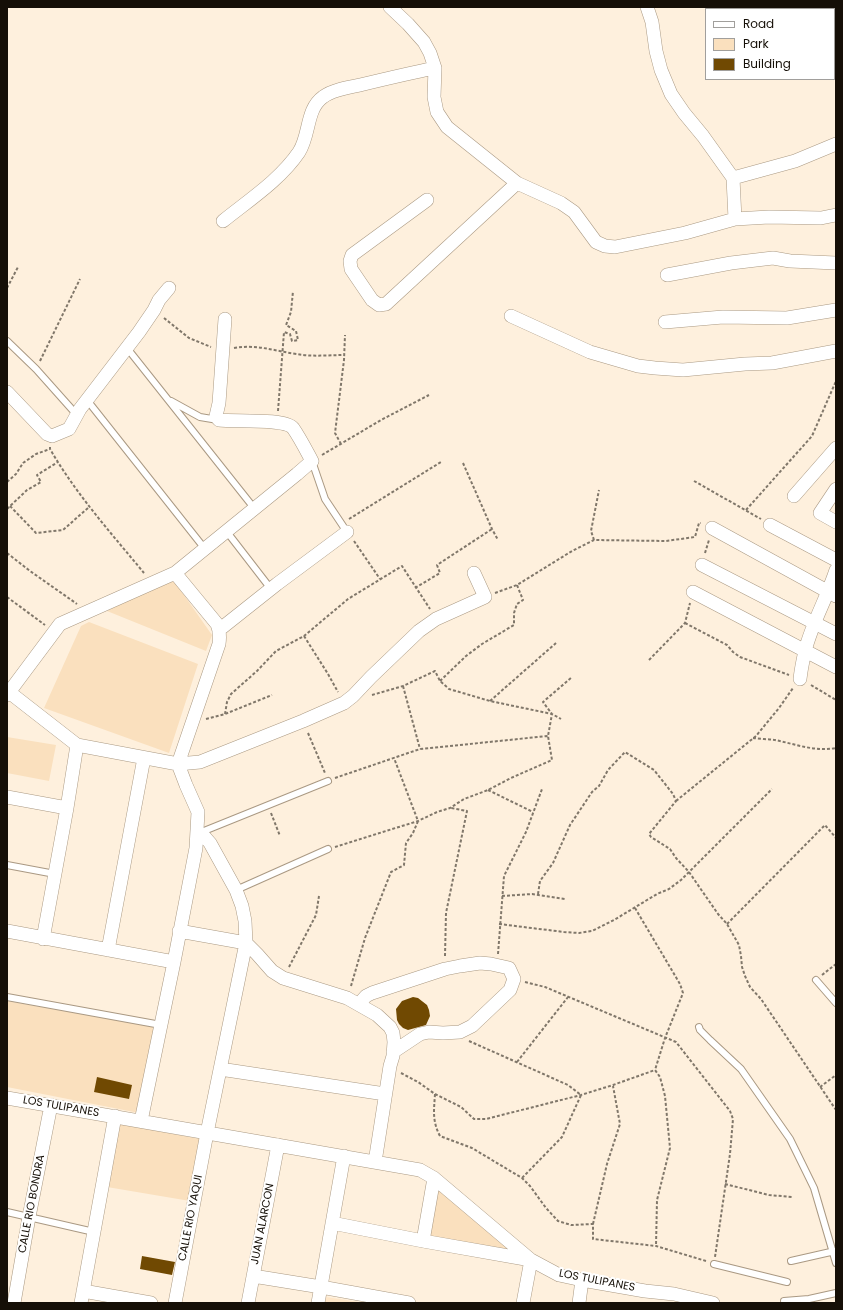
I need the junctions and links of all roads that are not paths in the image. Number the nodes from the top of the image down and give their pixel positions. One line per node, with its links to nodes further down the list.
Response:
1 (390, 7): 3 (street)
2 (648, 7): 5 (street)
3 (435, 68): 6 (street); 10 (street)
4 (836, 144): 5 (street)
5 (733, 178): 9 (street)
6 (517, 184): 7 (street); 9 (street)
7 (427, 200)
8 (836, 215): 9 (street)
9 (735, 219)
10 (223, 222)
11 (836, 263): 12 (street)
12 (667, 275)
13 (169, 288): 19 (street)
14 (836, 310): 17 (street)
15 (511, 316): 20 (street)
16 (225, 319): 25 (street)
17 (665, 322)
18 (7, 341): 24 (lane)
19 (127, 348): 22 (street); 23 (lane)
20 (836, 351)
21 (7, 392): 24 (street)
22 (87, 400): 24 (street); 36 (lane)
23 (168, 400): 25 (lane); 30 (lane)
24 (77, 415)
25 (219, 420): 27 (street)
26 (836, 448): 29 (street)
27 (312, 461): 30 (street); 33 (lane)
28 (836, 489): 31 (street)
29 (794, 496)
30 (254, 508): 35 (street)
31 (836, 522)
32 (770, 525): 37 (street)
33 (344, 528): 42 (street)
34 (712, 528): 44 (street)
35 (227, 532): 36 (street); 42 (lane)
36 (205, 549): 40 (street)
37 (836, 560)
38 (702, 565): 45 (street)
39 (836, 570): 44 (street)
40 (175, 573): 46 (street); 51 (street)
41 (474, 573): 54 (street)
42 (271, 589): 46 (street)
43 (693, 592): 48 (street)
44 (832, 594): 45 (street)
45 (815, 622): 47 (street); 48 (street)
46 (219, 630): 54 (street)
47 (836, 634)
48 (805, 651): 49 (street); 50 (street)
49 (836, 667)
50 (800, 679)
51 (8, 694): 52 (street)
52 (76, 745): 53 (street); 57 (street)
53 (144, 758): 54 (street); 67 (street)
54 (178, 764): 58 (street)
55 (328, 781): 58 (lane)
56 (7, 797): 57 (street)
57 (67, 808): 61 (street)
58 (198, 833): 62 (street, CALLE RIO YAQUI); 64 (street)
59 (328, 850): 62 (lane)
60 (7, 865): 61 (lane)
61 (55, 874): 65 (street)
62 (236, 890): 66 (street, CALLE RIO YAQUI)
63 (7, 931): 65 (street)
64 (179, 931): 66 (street); 68 (street)
65 (43, 939): 67 (street)
66 (246, 943): 72 (street); 76 (street, CALLE RIO YAQUI)
67 (108, 950): 68 (street)
68 (174, 962): 73 (street)
69 (816, 980): 71 (lane)
70 (7, 997): 73 (lane)
71 (836, 1003)
72 (359, 1004): 75 (street); 75 (street)
73 (161, 1025): 81 (street)
74 (699, 1027): 92 (lane)
75 (393, 1052): 77 (street)
76 (220, 1069): 77 (street); 82 (street, CALLE RIO YAQUI)
77 (385, 1094): 85 (street)
78 (7, 1098): 79 (street, LOS TULIPANES)
79 (51, 1106): 80 (street, LOS TULIPANES); 88 (street, CALLE RIO BONDRA)
80 (115, 1116): 81 (street, LOS TULIPANES); 90 (street)
81 (141, 1121): 82 (street, LOS TULIPANES)
82 (207, 1132): 83 (street, LOS TULIPANES); 108 (street, CALLE RIO YAQUI)
83 (278, 1145): 84 (street, LOS TULIPANES); 97 (street, JUAN ALARCON)
84 (344, 1156): 85 (street, LOS TULIPANES); 89 (street)
85 (375, 1162): 86 (street, LOS TULIPANES)
86 (434, 1178): 91 (street); 93 (street, LOS TULIPANES)
87 (7, 1212): 88 (lane)
88 (29, 1217): 90 (lane); 106 (street, CALLE RIO BONDRA)
89 (332, 1223): 91 (street); 100 (street)
90 (94, 1232): 102 (street)
91 (423, 1241): 93 (street)
92 (834, 1251): 94 (lane); 95 (lane)
93 (531, 1260): 98 (street, LOS TULIPANES); 112 (street)
94 (791, 1261)
95 (836, 1263)
96 (714, 1264): 99 (lane)
97 (253, 1276): 100 (street); 109 (street, JUAN ALARCON)
98 (582, 1280): 103 (street, LOS TULIPANES); 113 (street)
99 (787, 1282)
100 (321, 1287): 110 (street); 111 (street)
101 (836, 1293): 104 (lane)
102 (82, 1297): 107 (street)
103 (644, 1297): 105 (street, LOS TULIPANES)
104 (784, 1301)
105 (709, 1302)
106 (14, 1303)
107 (151, 1303)
108 (175, 1303)
109 (248, 1303)
110 (318, 1303)
111 (409, 1303)
112 (523, 1303)
113 (578, 1303)

